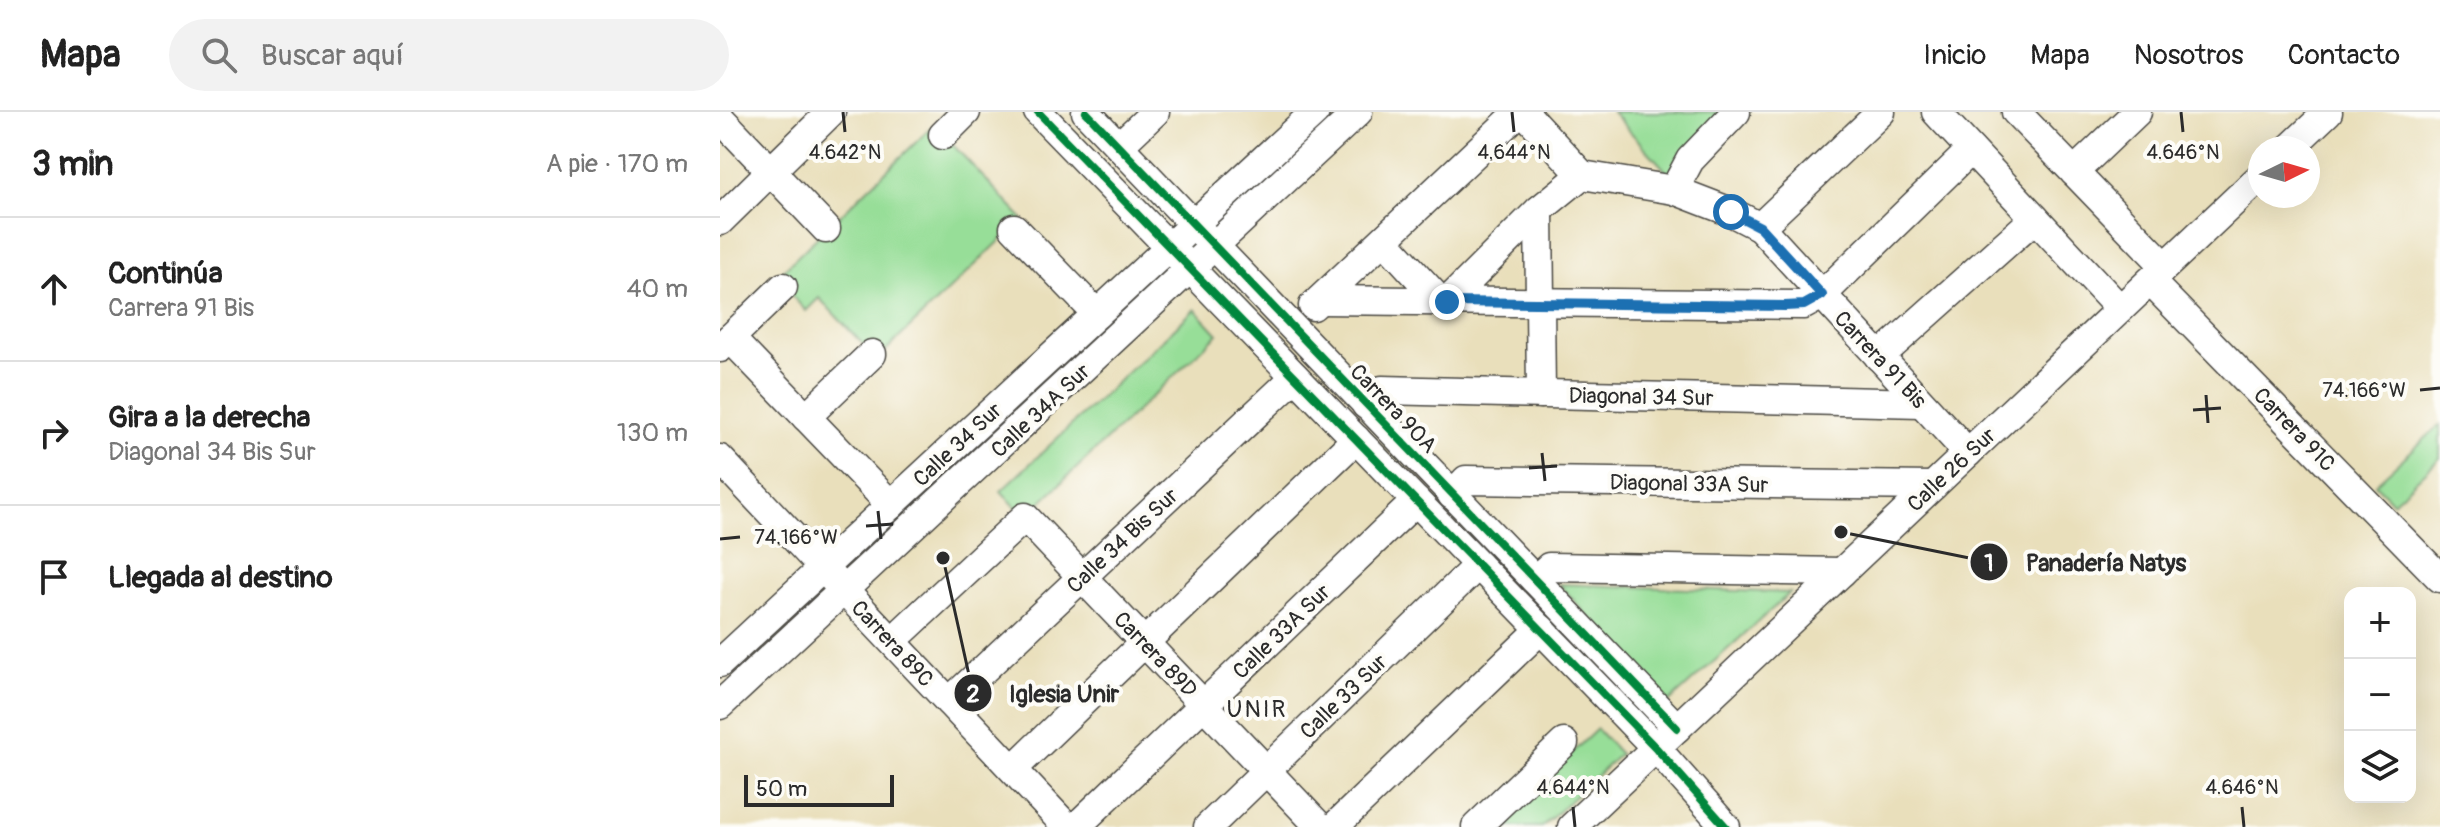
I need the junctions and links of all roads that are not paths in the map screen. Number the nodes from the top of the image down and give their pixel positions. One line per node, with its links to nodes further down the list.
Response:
1 (831, 112): 20 (street)
2 (966, 112): 16 (street)
3 (1038, 112): 33 (street)
4 (1086, 112): 18 (street, Carrera 90A)
5 (1155, 112): 18 (street)
6 (1315, 112): 28 (street)
7 (1358, 112): 34 (street, Calle 34A Sur)
8 (1522, 112): 22 (street); 32 (street)
9 (1736, 112): 24 (street)
10 (1881, 112): 29 (street)
11 (1936, 112): 19 (street)
12 (2016, 112): 21 (street, Carrera 91C)
13 (2137, 112): 21 (street)
14 (2328, 112): 17 (street)
15 (720, 118): 20 (street)
16 (943, 135)
17 (2303, 136)
18 (1119, 146): 28 (street, Carrera 90A)
19 (1971, 150): 26 (street); 38 (street)
20 (771, 171): 27 (street); 31 (street)
21 (2074, 172): 36 (street, Carrera 91C)
22 (1582, 175): 24 (street, Carrera 91 Bis); 25 (street)
23 (2248, 188): 36 (street, Calle 26 Sur)
24 (1674, 190): 29 (street, Carrera 91 Bis)
25 (1539, 210): 40 (street); 41 (street)
26 (2035, 218): 42 (street); 47 (street)
27 (720, 221)
28 (1193, 225): 33 (street, Calle 34 Sur); 34 (street, Carrera 90A)
29 (1760, 227): 38 (street, Carrera 91 Bis)
30 (1014, 228): 43 (street)
31 (826, 229)
32 (1384, 240): 39 (street); 40 (street)
33 (1169, 247): 35 (street); 43 (street, Calle 34 Sur)
34 (1215, 248): 35 (street, Calle 34A Sur); 44 (street, Carrera 90A)
35 (1191, 270): 48 (street); 66 (street, Calle 34A Sur)
36 (2158, 273): 42 (street, Calle 26 Sur); 64 (street, Carrera 91C)
37 (783, 287): 45 (street)
38 (1822, 295): 41 (street); 47 (street, Carrera 91 Bis)
39 (1320, 300): 40 (street); 44 (street)
40 (1444, 302): 41 (street)
41 (1539, 303): 49 (street)
42 (2120, 309): 54 (street, Calle 26 Sur)
43 (1097, 314): 59 (street, Calle 34 Sur)
44 (1291, 327): 51 (street, Carrera 90A)
45 (725, 343): 52 (street)
46 (872, 354): 52 (street)
47 (1879, 357): 50 (street, Carrera 91 Bis)
48 (1295, 377): 53 (street); 63 (street, Calle 34 Bis Sur)
49 (1541, 394): 50 (street, Diagonal 34 Sur); 51 (street, Diagonal 34 Sur)
50 (1921, 403): 54 (street, Carrera 91 Bis)
51 (1366, 405): 57 (street, Carrera 90A)
52 (806, 417): 59 (street)
53 (1356, 439): 58 (street); 69 (street)
54 (1968, 453): 56 (street, Calle 26 Sur)
55 (720, 459): 61 (street, Carrera 89C)
56 (1933, 486): 57 (street, Diagonal 33A Sur); 62 (street, Calle 26 Sur)
57 (1452, 495): 65 (street, Carrera 90A)
58 (1416, 501): 60 (street); 73 (street, Calle 33A Sur)
59 (891, 505): 61 (street, Calle 34 Sur)
60 (1478, 565): 67 (street); 78 (street, Calle 33 Sur)
61 (823, 568): 66 (street, Carrera 89C); 70 (street, Calle 34 Sur)
62 (1842, 572): 65 (street); 74 (street, Calle 26 Sur)
63 (1083, 577): 68 (street, Carrera 89D); 69 (street, Carrera 89D); 71 (street, Calle 34 Bis Sur)
64 (2440, 578)
65 (1535, 580): 74 (street, Carrera 90A)
66 (844, 591): 71 (street, Carrera 89C); 72 (street, Calle 34A Sur)
67 (1541, 629): 76 (street); 83 (street)
68 (904, 630)
69 (1145, 642): 73 (street, Carrera 89D); 77 (street)
70 (720, 663)
71 (949, 702): 77 (street, Carrera 89C)
72 (720, 705)
73 (1204, 705): 78 (street, Carrera 89D); 80 (street, Calle 33A Sur)
74 (1677, 728): 76 (street, Calle 26 Sur)
75 (1564, 743): 84 (street)
76 (1656, 748): 85 (street, Calle 26 Sur); 86 (street)
77 (1013, 769): 79 (street, Carrera 89C)
78 (1266, 770): 81 (street, Calle 33 Sur); 82 (street, Carrera 89D)
79 (1067, 827)
80 (1076, 827)
81 (1208, 827)
82 (1320, 827)
83 (1334, 827)
84 (1476, 827)
85 (1572, 827)
86 (1726, 827)

